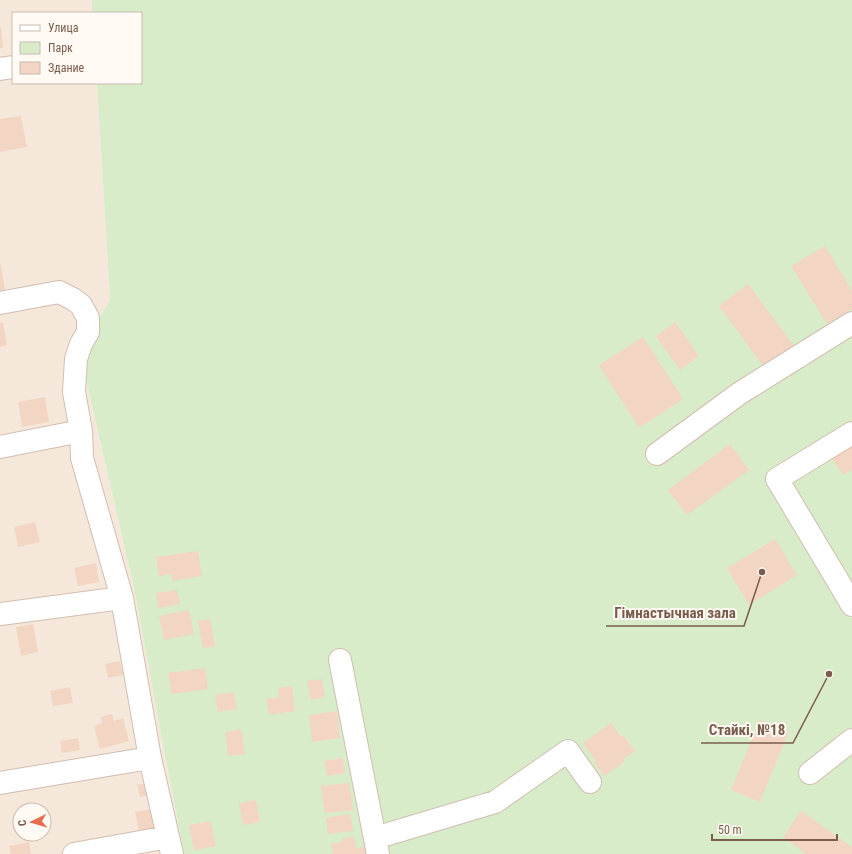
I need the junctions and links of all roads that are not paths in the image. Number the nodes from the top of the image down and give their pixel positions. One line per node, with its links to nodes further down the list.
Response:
1 (12, 67): 2 (street)
2 (0, 69)
3 (0, 302): 5 (street)
4 (852, 323): 8 (street)
5 (81, 431): 7 (street); 10 (street)
6 (852, 433): 9 (street)
7 (0, 447)
8 (657, 454)
9 (845, 578): 11 (street)
10 (122, 598): 12 (street); 15 (street)
11 (852, 605)
12 (0, 614)
13 (340, 660): 20 (street)
14 (852, 740): 16 (street)
15 (150, 758): 18 (street); 19 (street)
16 (810, 774)
17 (590, 782): 20 (street)
18 (0, 783)
19 (170, 845): 21 (street)
20 (376, 846)
21 (74, 854)

